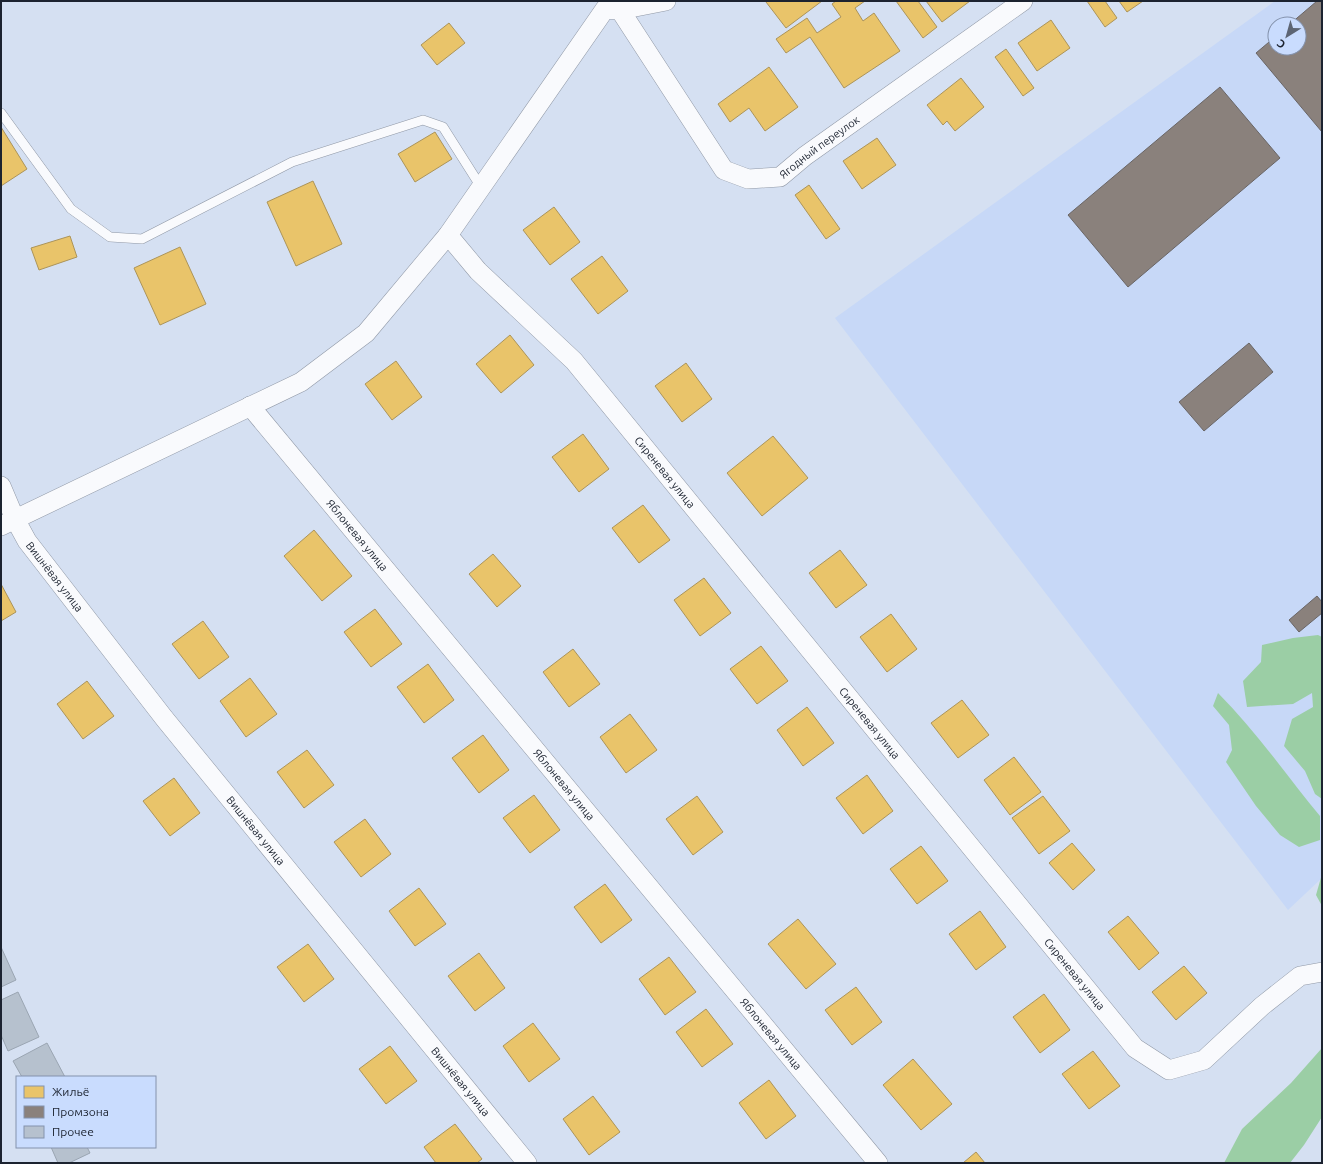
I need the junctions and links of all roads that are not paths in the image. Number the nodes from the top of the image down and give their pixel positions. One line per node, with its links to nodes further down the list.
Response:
1 (666, 1): 3 (street)
2 (1023, 1): 3 (street, Ягодный переулок)
3 (611, 7): 5 (street)
4 (1, 112): 5 (lane)
5 (482, 187): 6 (street)
6 (448, 235): 7 (street); 10 (street, Сиреневая улица)
7 (250, 406): 9 (street); 12 (street, Яблоневая улица)
8 (1, 486): 9 (street, Вишнёвая улица)
9 (8, 522): 11 (street, Вишнёвая улица)
10 (1322, 972)
11 (527, 1163)
12 (878, 1163)

